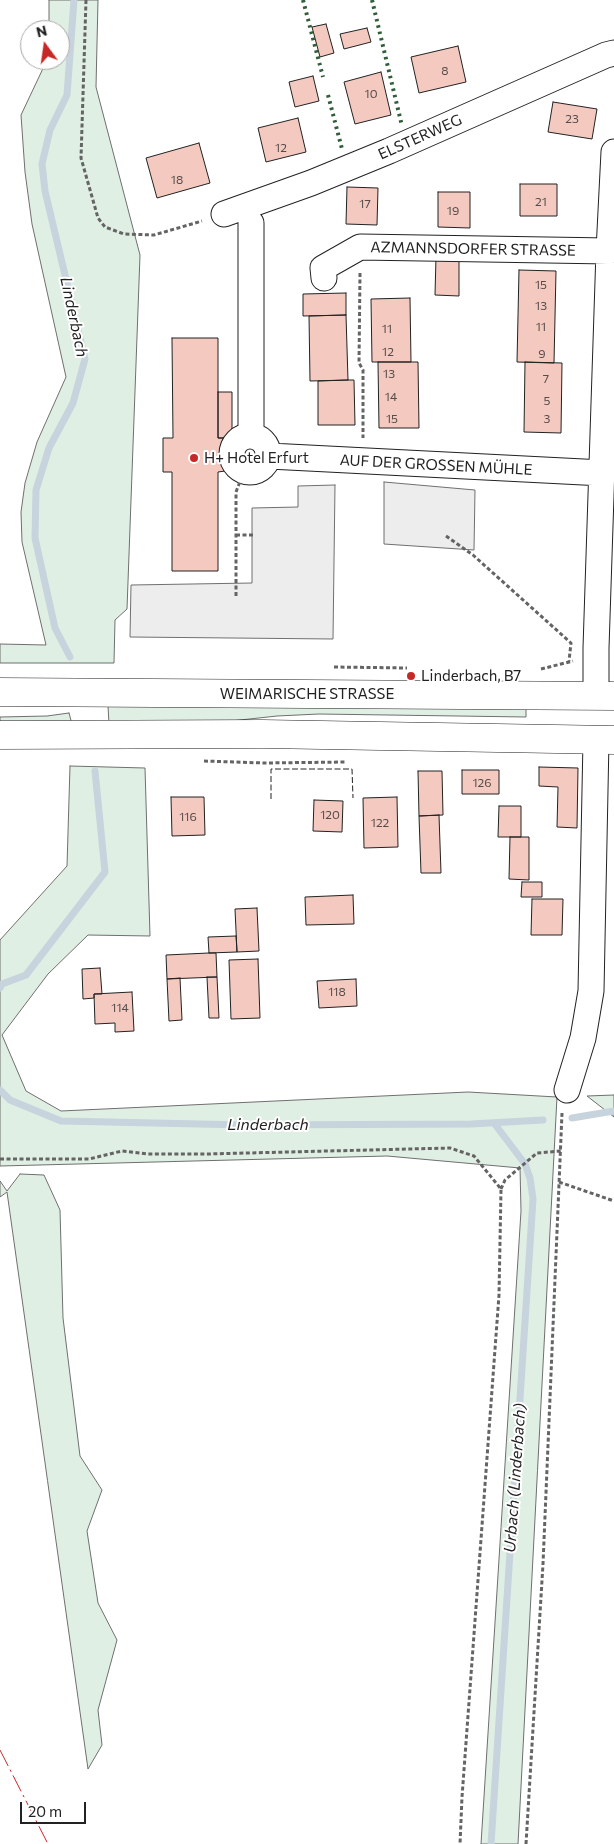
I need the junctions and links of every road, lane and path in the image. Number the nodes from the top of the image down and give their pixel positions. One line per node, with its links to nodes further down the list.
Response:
1 (86, 0): 4 (path)
2 (614, 53): 4 (street, ELSTERWEG)
3 (614, 152): 7 (street)
4 (224, 214)
5 (251, 223): 10 (street)
6 (360, 247): 7 (street, AZMANNSDORFER STRASSE); 8 (street, AZMANNSDORFER STRASSE); 13 (path)
7 (609, 251): 9 (street)
8 (324, 278)
9 (611, 320): 14 (street)
10 (251, 435): 11 (street); 12 (street)
11 (269, 456): 12 (street); 13 (street, AUF DER GROSSEN MÜHLE)
12 (234, 460): 15 (path)
13 (363, 462): 14 (street, AUF DER GROSSEN MÜHLE)
14 (603, 473): 21 (street)
15 (236, 534): 16 (path); 18 (path)
16 (255, 535)
17 (446, 536): 19 (path)
18 (236, 596)
19 (569, 661)
20 (0, 692): 21 (main road, WEIMARISCHE STRASSE)
21 (605, 696): 23 (main road)
22 (0, 735): 23 (main road)
23 (605, 740): 24 (street)
24 (567, 1090): 25 (path)
25 (561, 1151): 27 (path); 28 (path)
26 (0, 1158): 28 (path)
27 (559, 1182): 29 (path); 31 (path)
28 (501, 1189): 30 (path)
29 (614, 1201)
30 (460, 1844)
31 (526, 1844)

